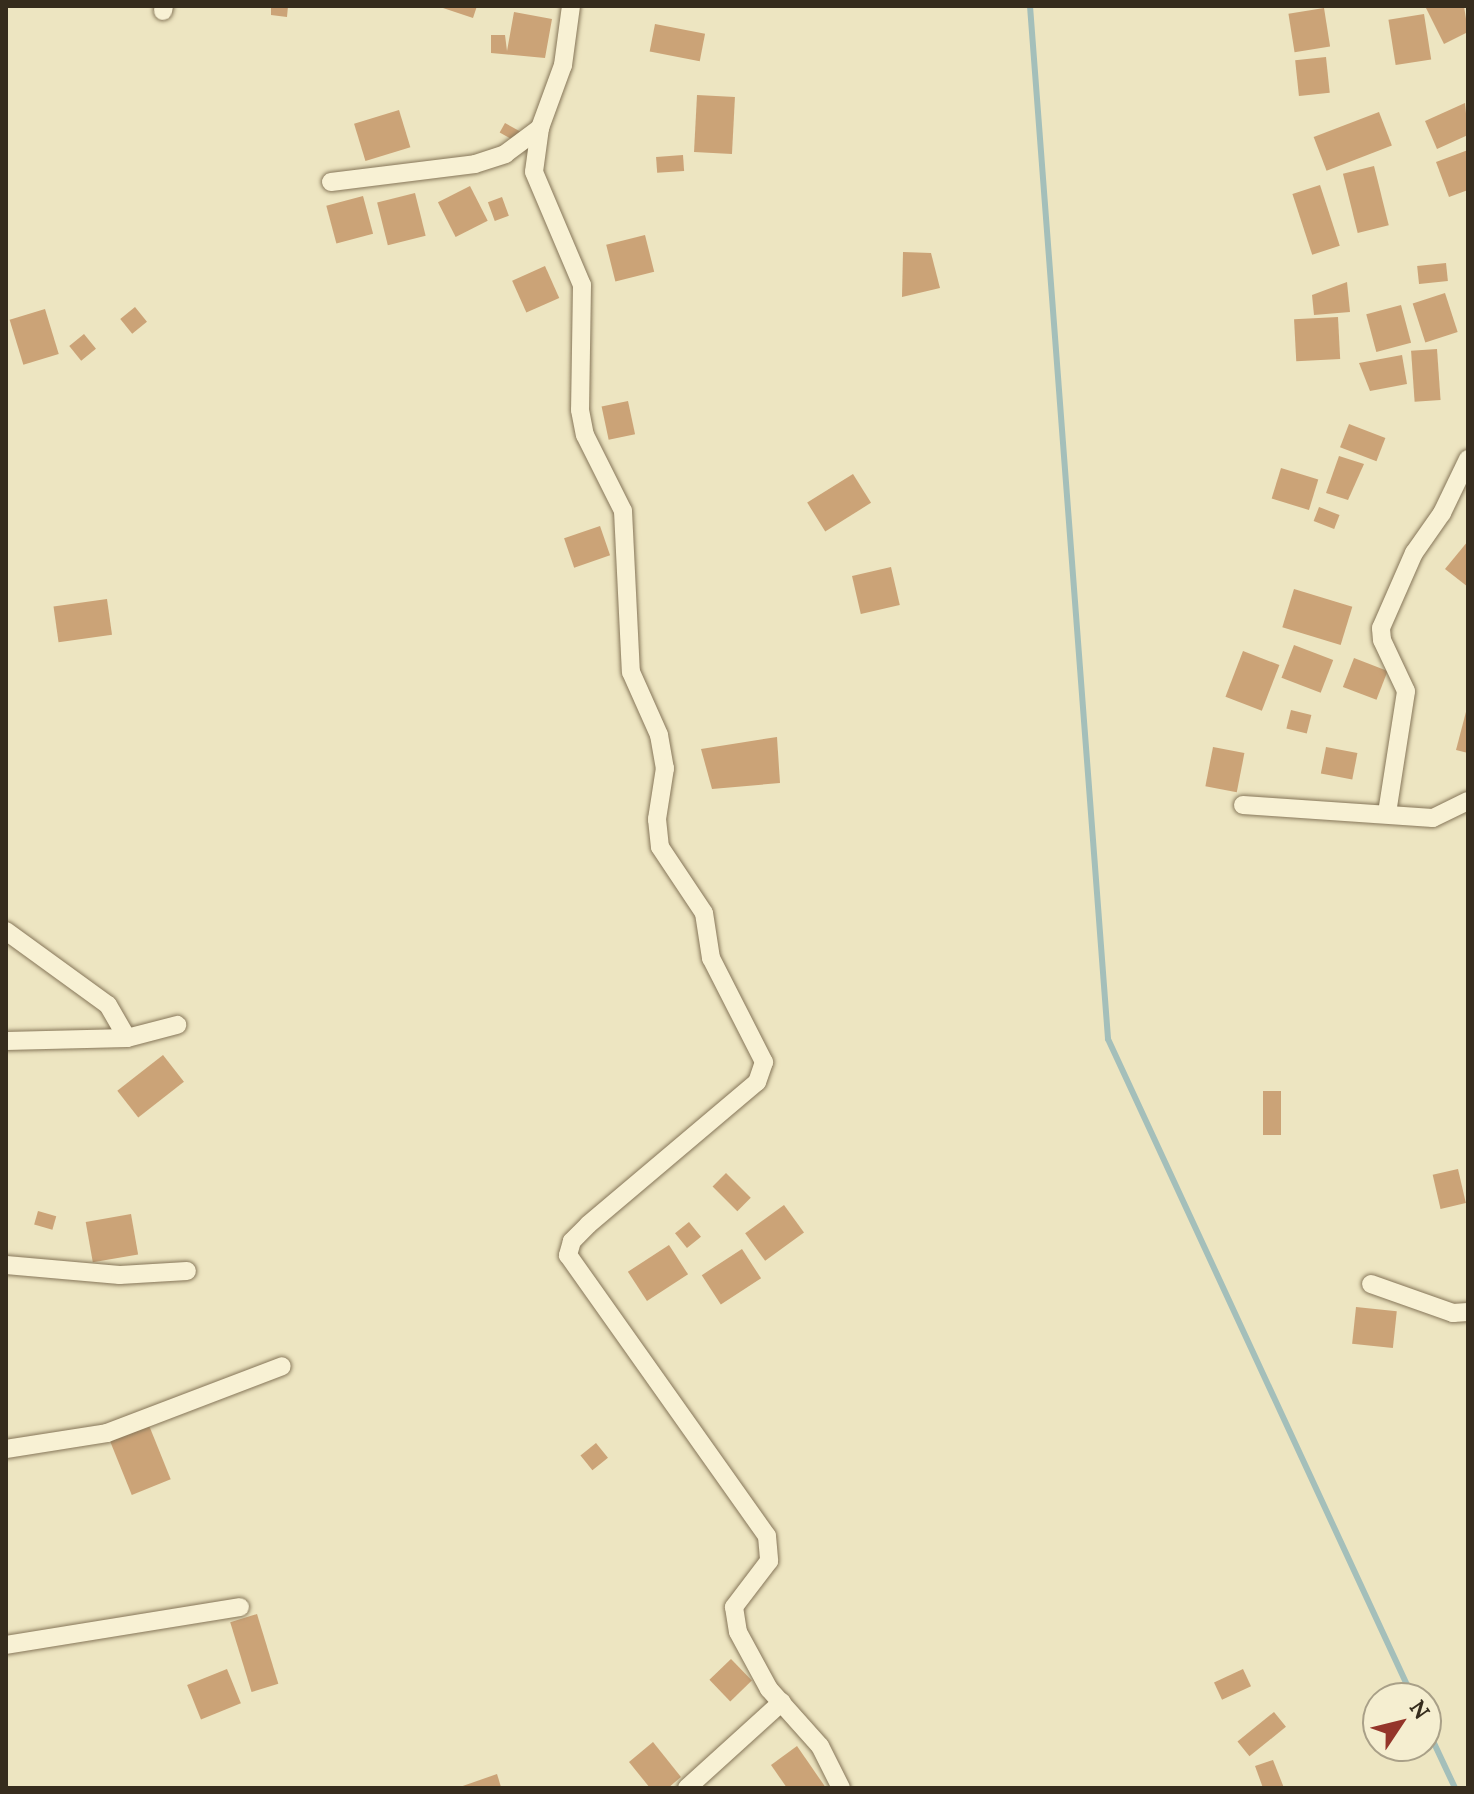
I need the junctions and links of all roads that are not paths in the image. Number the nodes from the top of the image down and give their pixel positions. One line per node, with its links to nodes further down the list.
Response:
1 (571, 6): 2 (street)
2 (540, 128): 3 (street); 20 (street)
3 (331, 182)
4 (1468, 459): 7 (street)
5 (1468, 801): 7 (street)
6 (1243, 805): 7 (street)
7 (1387, 813)
8 (6, 931): 10 (street)
9 (177, 1025): 10 (street)
10 (127, 1038): 11 (street)
11 (6, 1041)
12 (6, 1265): 13 (street)
13 (187, 1271)
14 (1371, 1284): 15 (street)
15 (1468, 1312)
16 (282, 1366): 17 (street)
17 (6, 1449)
18 (240, 1607): 19 (street)
19 (6, 1645)
20 (782, 1702): 21 (street); 22 (street)
21 (687, 1788)
22 (841, 1788)

